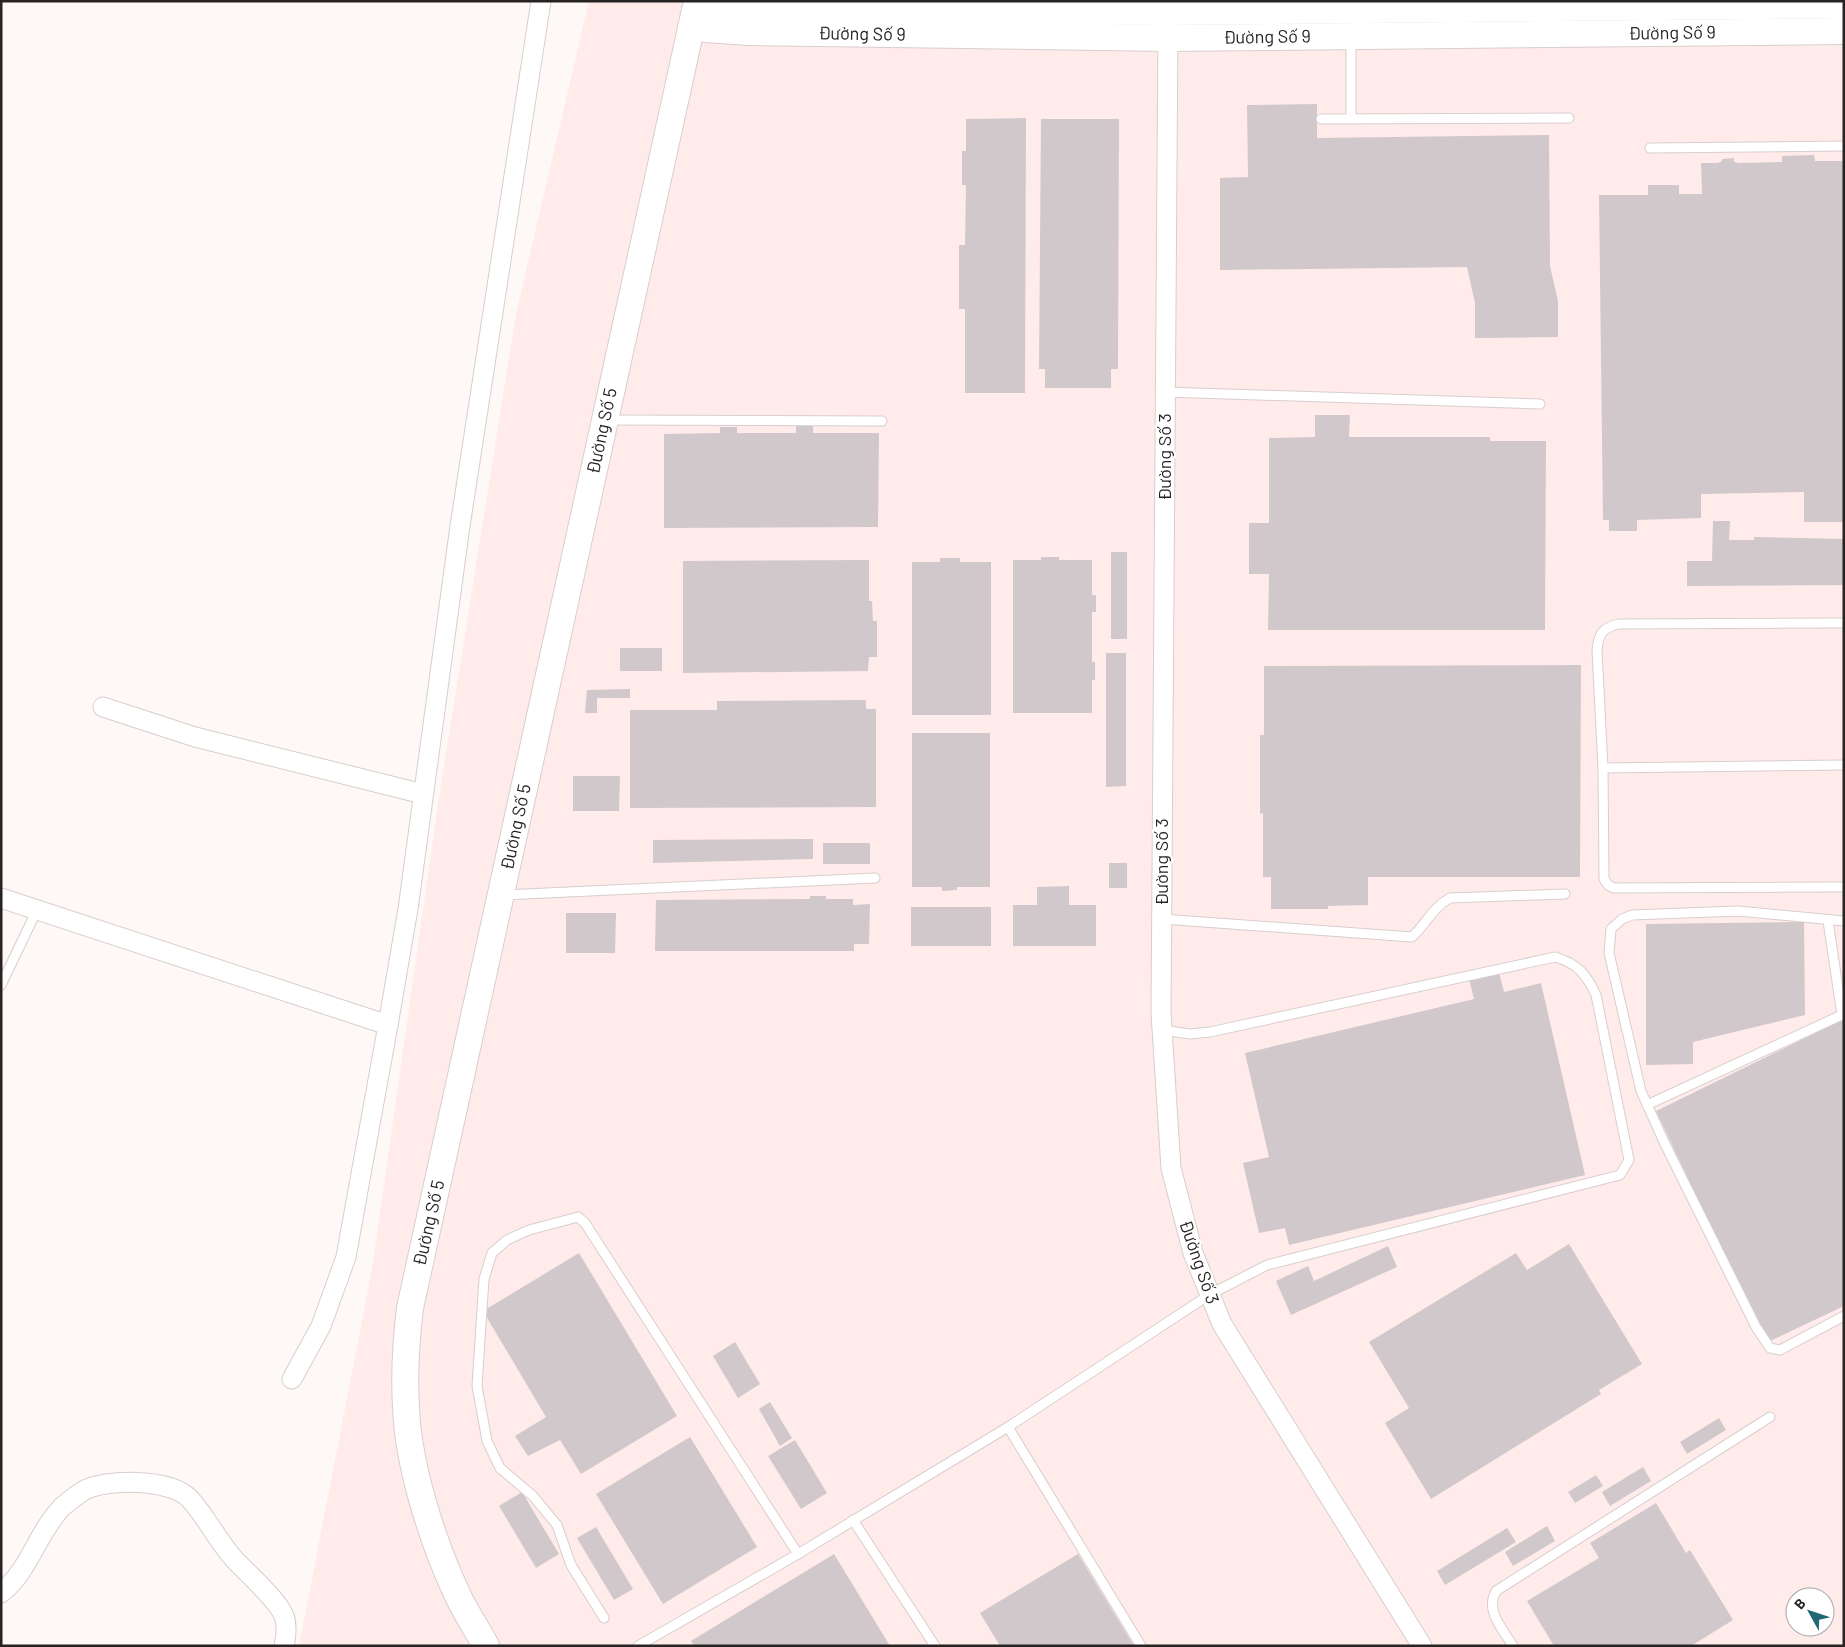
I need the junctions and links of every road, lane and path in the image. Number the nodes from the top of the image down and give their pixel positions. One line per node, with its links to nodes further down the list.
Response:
1 (541, 1): 23 (street)
2 (697, 1): 5 (street, Đường Số 9); 6 (street, Đường Số 5)
3 (1844, 5): 4 (street, Đường Số 9)
4 (1282, 6): 5 (street, Đường Số 9)
5 (1168, 12): 9 (street, Đường Số 3)
6 (691, 28): 9 (street, Đường Số 9); 17 (street, Đường Số 5)
7 (1844, 31): 8 (street, Đường Số 9)
8 (1351, 36): 9 (street, Đường Số 9); 12 (lane)
9 (1167, 38): 15 (street, Đường Số 3)
10 (1569, 118): 12 (lane)
11 (1320, 119): 12 (lane)
12 (1351, 119)
13 (1844, 146): 14 (lane)
14 (1650, 148)
15 (1165, 392): 16 (lane); 30 (street, Đường Số 3)
16 (1540, 404)
17 (604, 420): 18 (lane); 27 (street, Đường Số 5)
18 (882, 420)
19 (1844, 622): 22 (lane)
20 (103, 707): 23 (street)
21 (1844, 765): 22 (lane)
22 (1603, 768): 25 (lane)
23 (423, 794): 35 (street)
24 (875, 878): 27 (lane)
25 (1844, 887)
26 (1565, 894): 30 (lane)
27 (502, 895): 48 (street, Đường Số 5)
28 (1, 898): 29 (street)
29 (37, 910): 33 (lane); 35 (street)
30 (1162, 919): 36 (street, Đường Số 3)
31 (1828, 921): 32 (lane); 34 (lane); 37 (lane)
32 (1844, 921)
33 (1, 985)
34 (1843, 1015): 37 (lane)
35 (388, 1025): 40 (street)
36 (1162, 1030): 38 (street, Đường Số 3); 38 (lane)
37 (1647, 1105): 39 (lane)
38 (1210, 1295): 42 (lane); 52 (street, Đường Số 3)
39 (1844, 1316)
40 (292, 1380)
41 (1770, 1418): 53 (lane)
42 (1008, 1427): 43 (lane); 51 (lane)
43 (853, 1520): 44 (lane); 50 (lane)
44 (798, 1554): 46 (lane); 49 (lane)
45 (1, 1593): 47 (street)
46 (604, 1618)
47 (284, 1646)
48 (486, 1646)
49 (638, 1646)
50 (935, 1646)
51 (1141, 1646)
52 (1422, 1646)
53 (1513, 1646)

